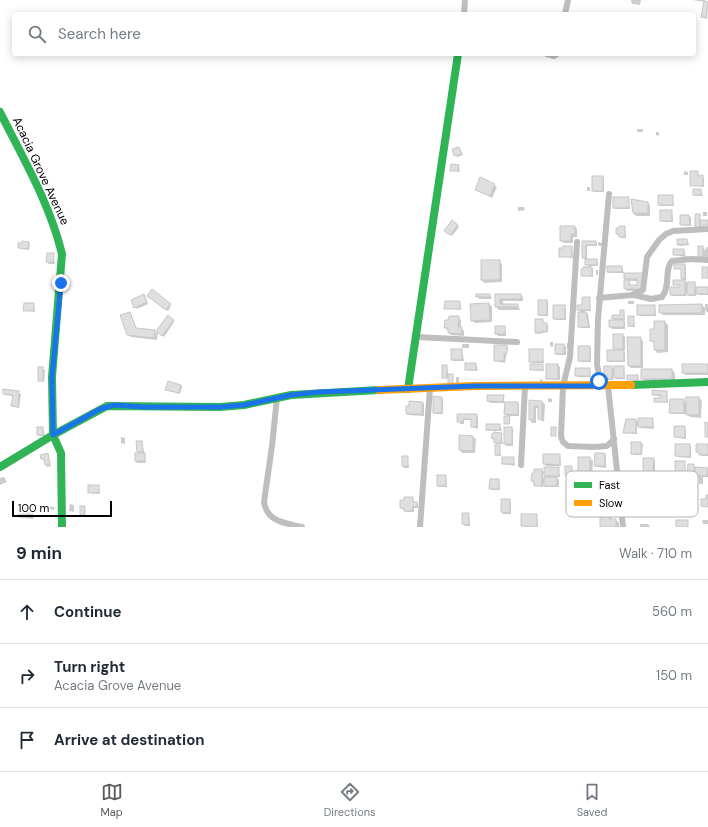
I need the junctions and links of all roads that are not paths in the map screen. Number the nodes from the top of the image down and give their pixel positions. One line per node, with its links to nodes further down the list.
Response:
1 (465, 0): 3 (street)
2 (568, 0): 4 (street)
3 (464, 12)
4 (565, 12)
5 (458, 56): 13 (street)
6 (0, 112): 22 (street, Acacia Grove Avenue)
7 (609, 194): 12 (street)
8 (708, 228): 11 (street)
9 (577, 242): 17 (street)
10 (708, 260): 11 (street)
11 (632, 295): 12 (street)
12 (599, 298): 18 (street)
13 (417, 337): 14 (street); 20 (street)
14 (517, 342)
15 (708, 382): 18 (street)
16 (525, 386): 17 (street); 19 (street); 24 (street)
17 (563, 386): 18 (street); 23 (street)
18 (604, 386): 23 (street)
19 (430, 388): 20 (street); 30 (street)
20 (408, 389): 21 (street)
21 (277, 398): 22 (street); 29 (street)
22 (53, 435): 25 (street); 28 (street, Acacia Grove Avenue)
23 (614, 439): 26 (street)
24 (521, 465)
25 (0, 468)
26 (617, 471)
27 (622, 517): 31 (street)
28 (62, 527)
29 (302, 527)
30 (420, 527)
31 (623, 527)

